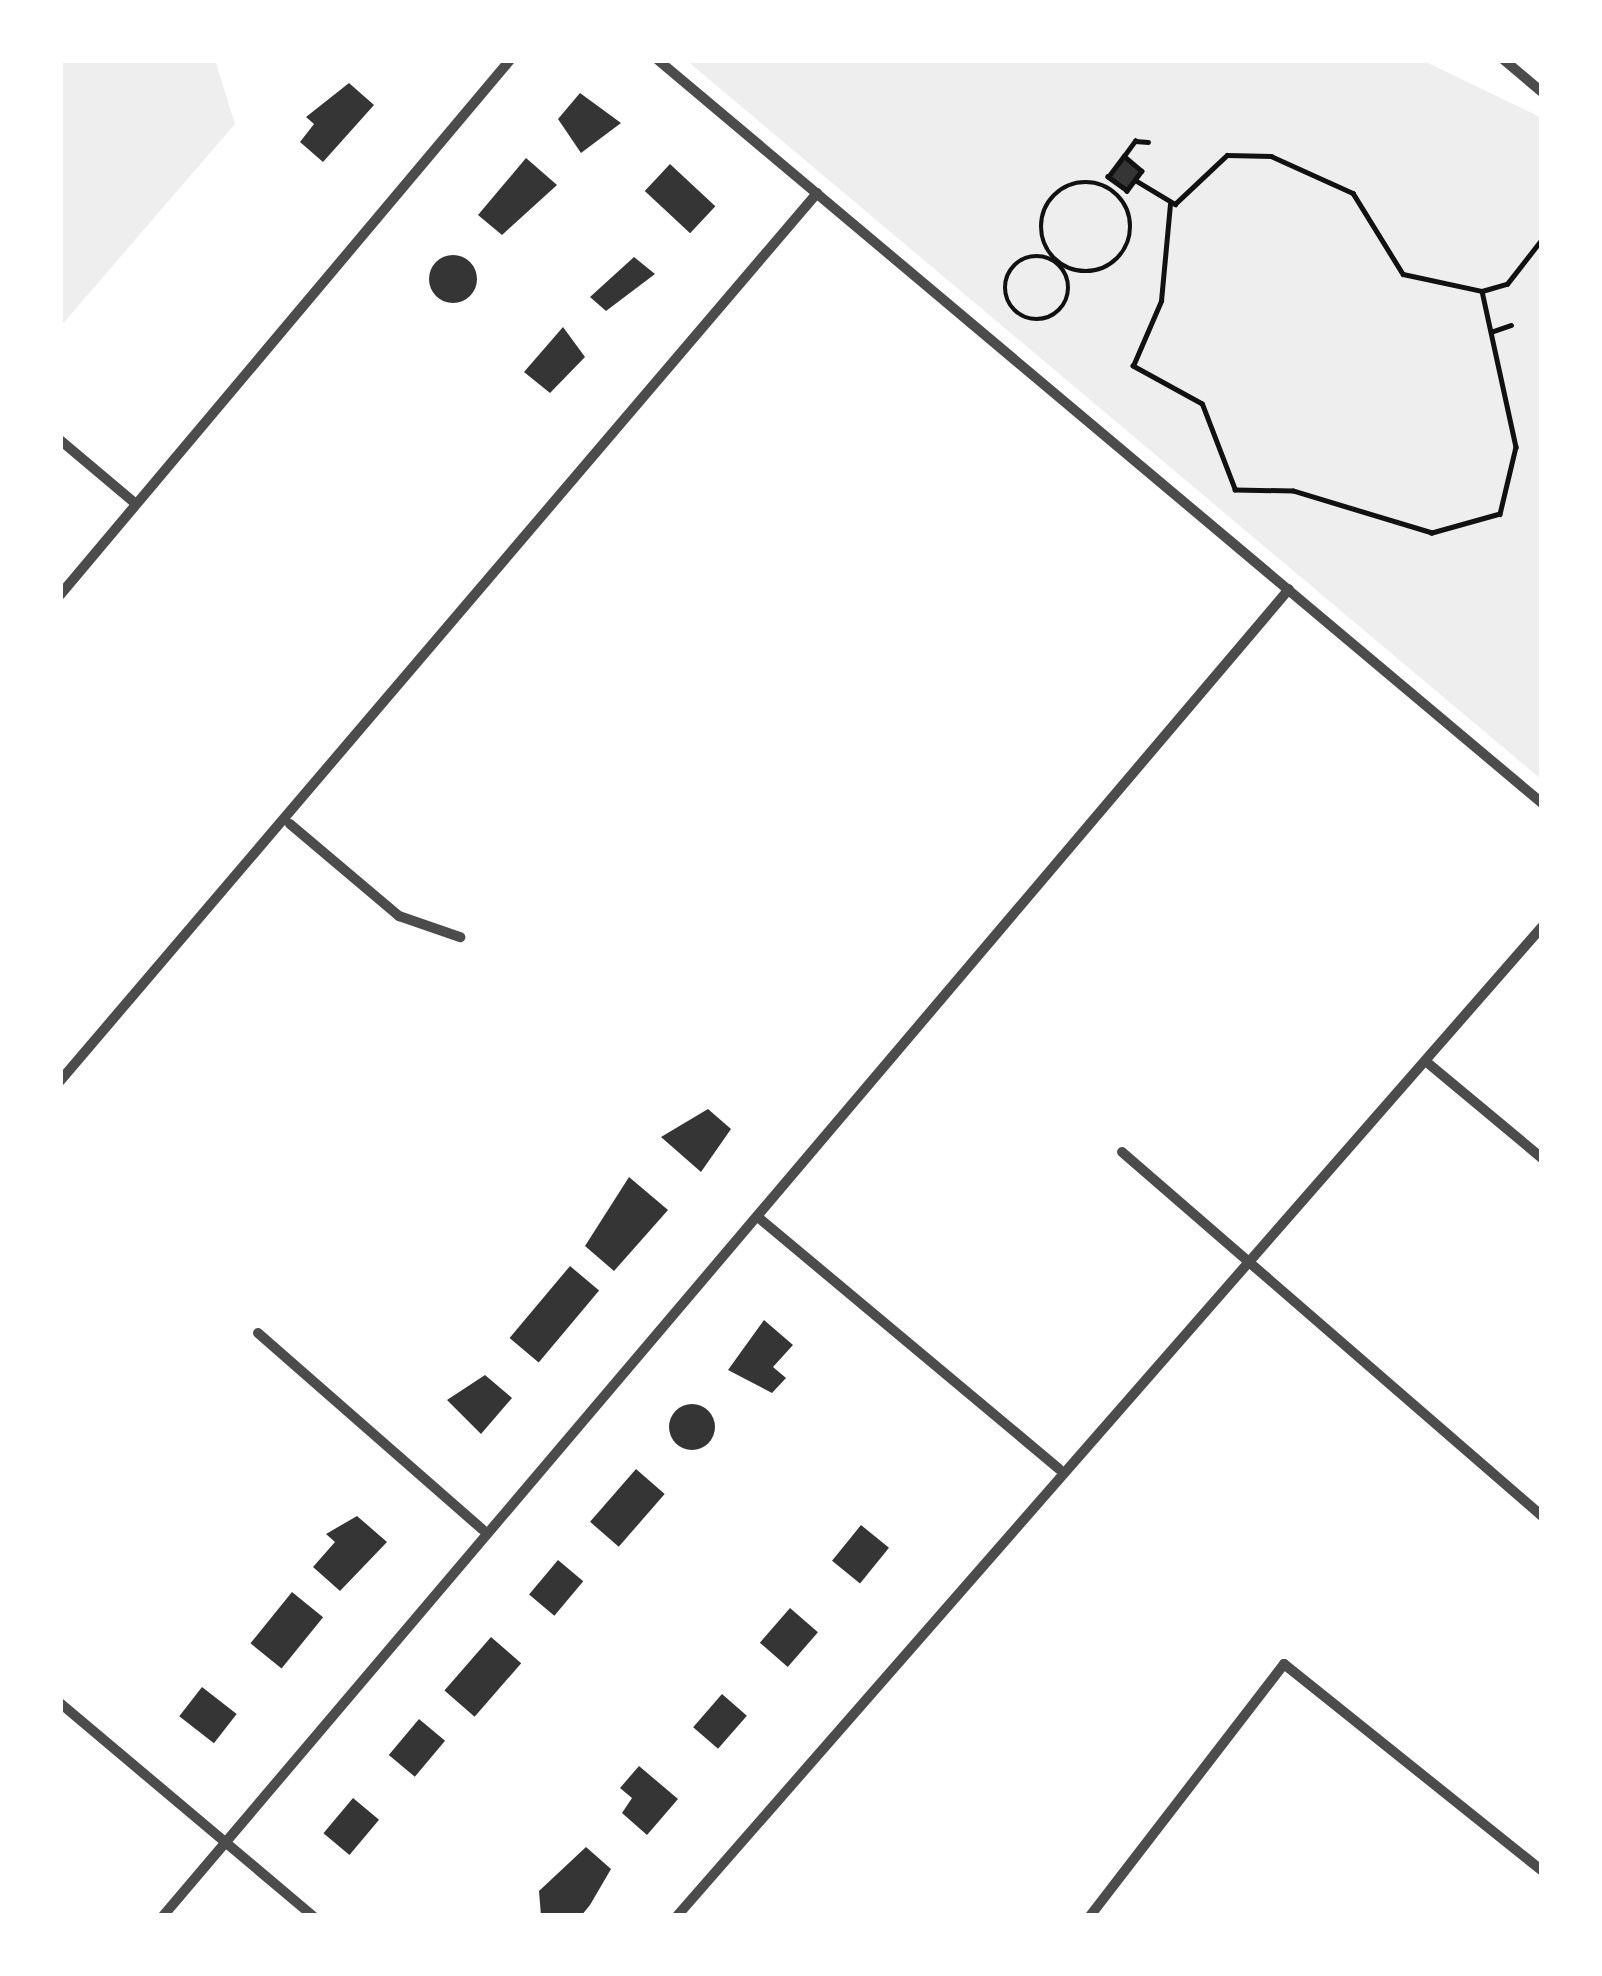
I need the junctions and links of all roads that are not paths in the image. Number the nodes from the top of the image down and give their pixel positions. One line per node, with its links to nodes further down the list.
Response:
1 (510, 60): 7 (street)
2 (658, 60): 5 (street)
3 (1504, 60): 4 (street)
4 (1542, 92)
5 (818, 193): 8 (street); 11 (street)
6 (60, 440): 7 (street)
7 (136, 504): 9 (street)
8 (1289, 589): 10 (street); 18 (street)
9 (60, 595)
10 (1542, 803)
11 (290, 824): 13 (street); 15 (street)
12 (1542, 927): 14 (street)
13 (460, 937)
14 (1429, 1064): 17 (street); 19 (street)
15 (60, 1081)
16 (1122, 1152): 19 (street)
17 (1542, 1158)
18 (759, 1218): 21 (street); 23 (street)
19 (1251, 1270): 21 (street); 22 (street)
20 (258, 1333): 23 (street)
21 (1059, 1469): 29 (street)
22 (1542, 1516)
23 (482, 1529): 25 (street)
24 (60, 1703): 25 (street)
25 (225, 1844): 27 (street); 28 (street)
26 (1542, 1871): 30 (street)
27 (163, 1916)
28 (313, 1916)
29 (677, 1916)
30 (1090, 1916)

